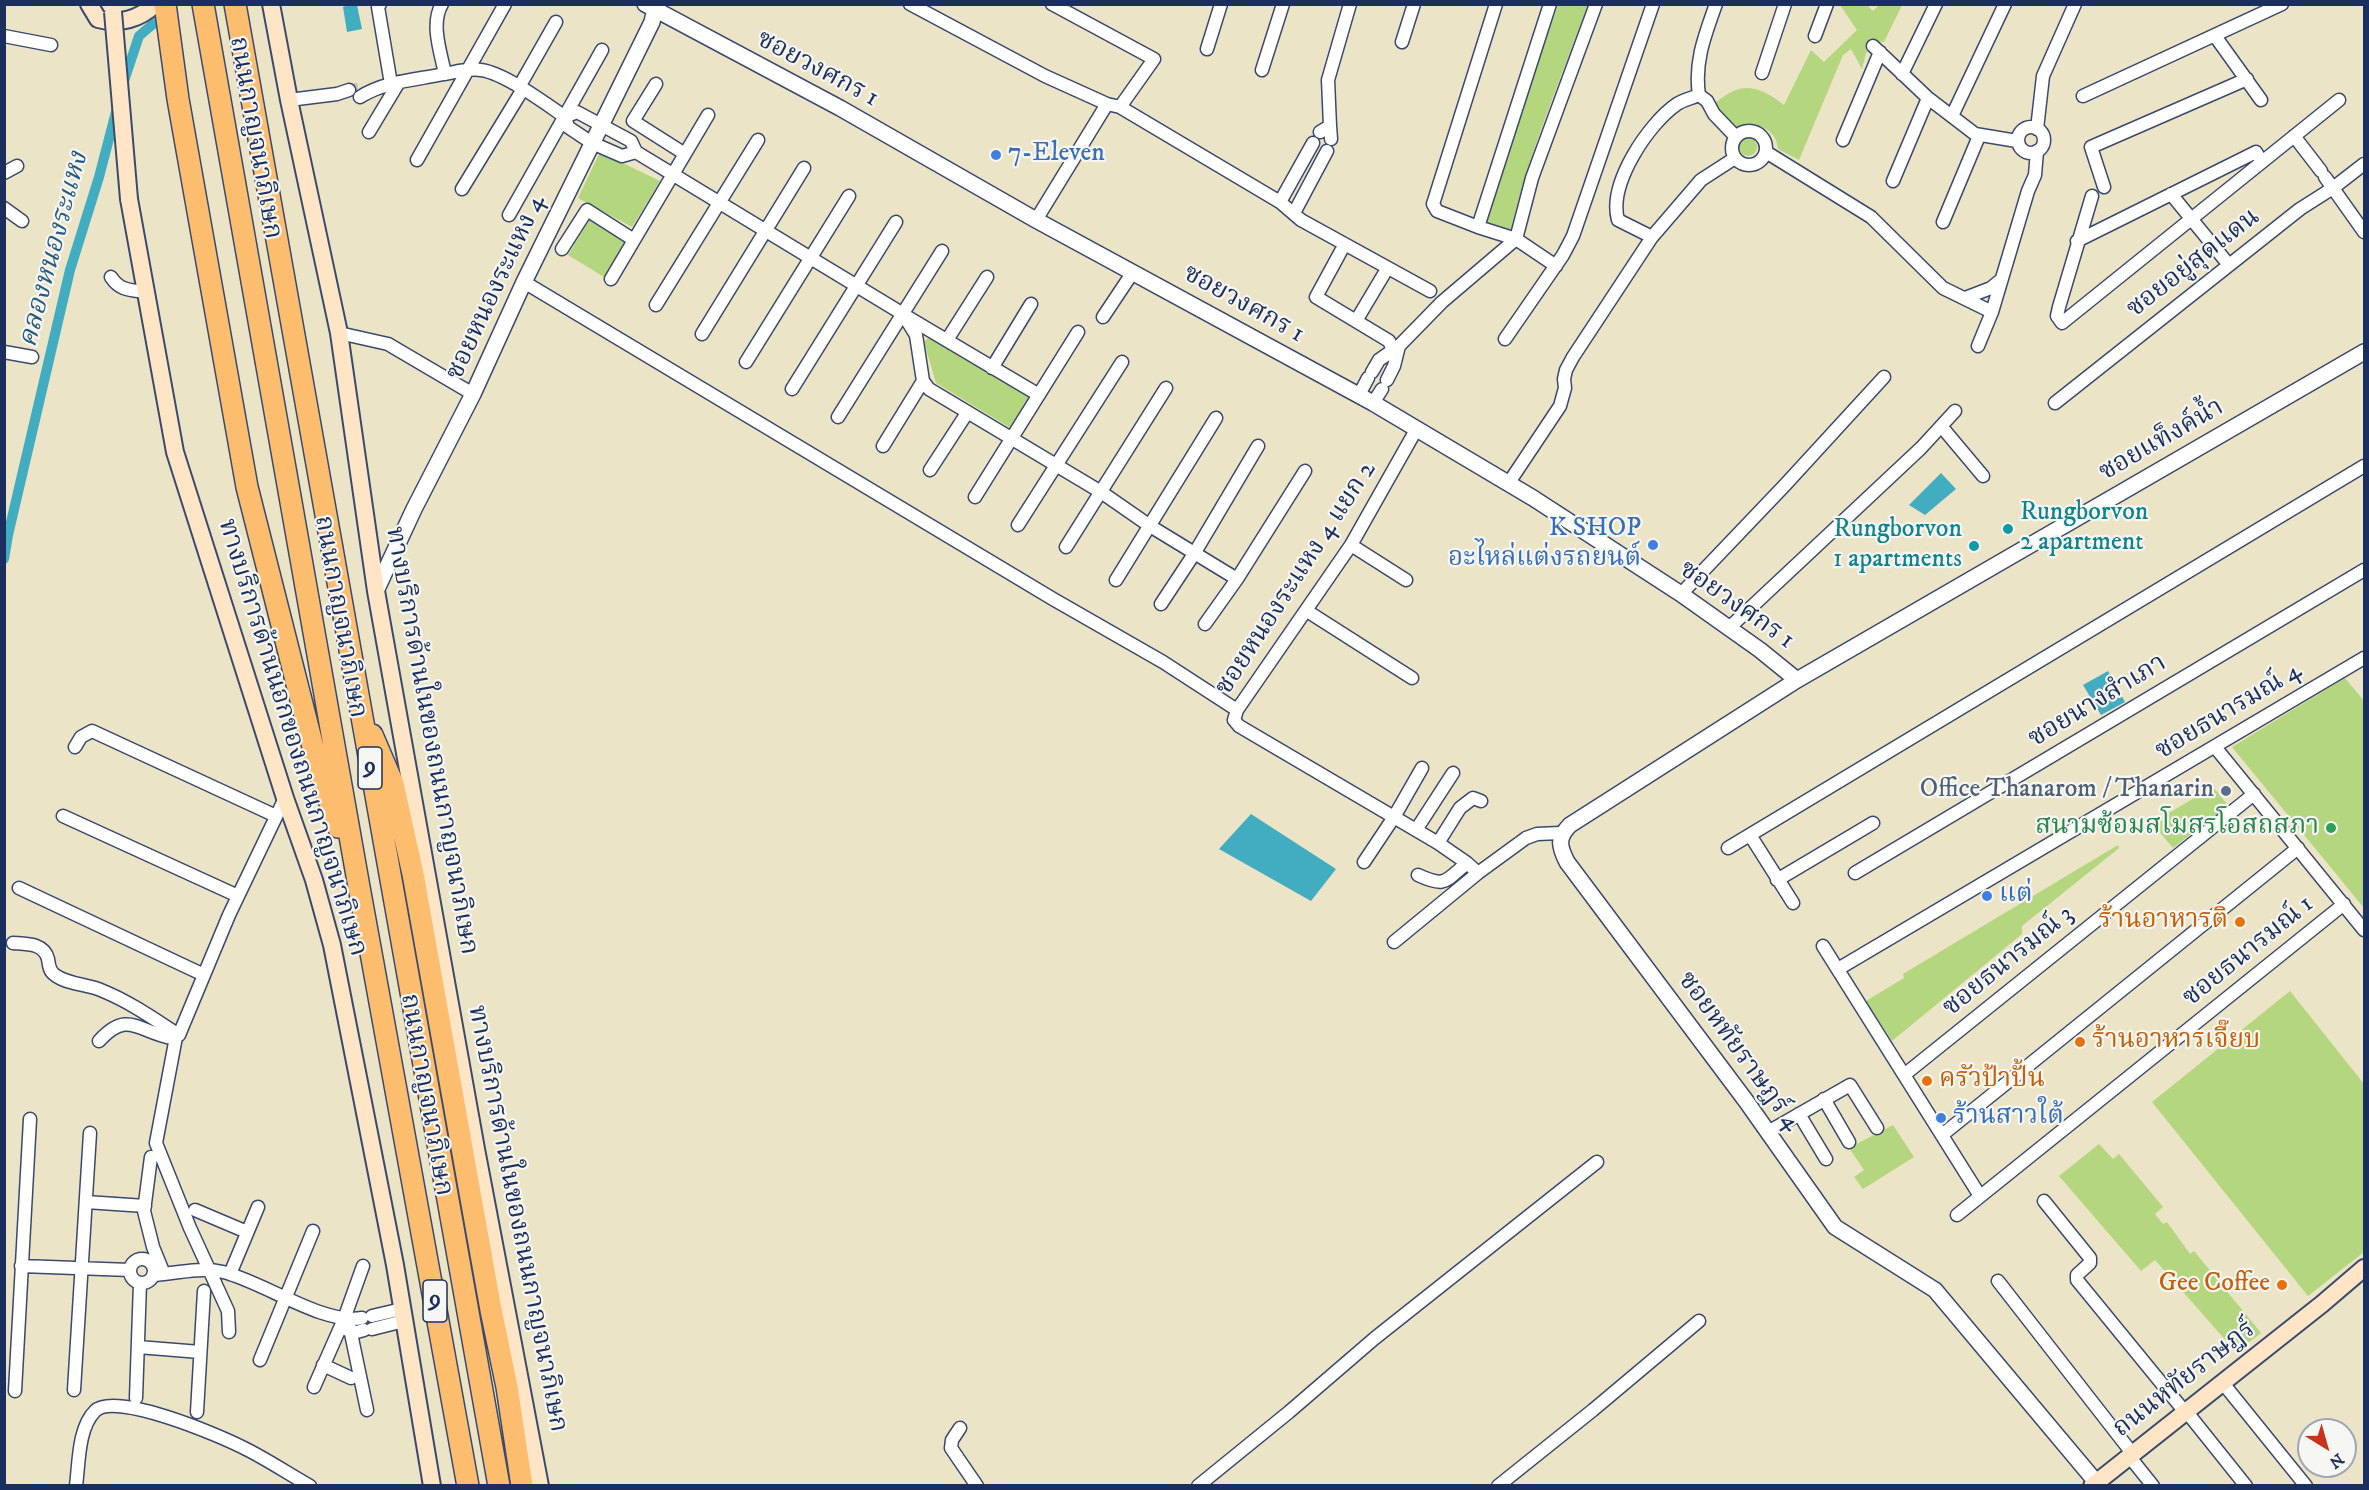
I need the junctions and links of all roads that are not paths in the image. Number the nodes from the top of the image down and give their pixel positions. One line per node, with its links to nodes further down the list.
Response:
1 (89, 4): 2 (main road)
2 (155, 4)
3 (165, 4): 208 (highway)
4 (203, 4): 208 (highway, ถนนกาญจนาภิเษก / 9)
5 (235, 4): 184 (highway, ถนนกาญจนาภิเษก / 9)
6 (271, 4): 49 (main road, ทางบริการด้านในของถนนกาญจนาภิเษก)
7 (380, 4): 43 (street)
8 (442, 4): 40 (street)
9 (506, 4): 37 (street)
10 (910, 4): 52 (street)
11 (1052, 4): 52 (street)
12 (1221, 4): 36 (street)
13 (1283, 4): 38 (street)
14 (1350, 4): 89 (street)
15 (1414, 4): 33 (street)
16 (1496, 4): 96 (street)
17 (1550, 4): 96 (street)
18 (1596, 4): 100 (street)
19 (1653, 4): 108 (street)
20 (1716, 4): 46 (street)
21 (1785, 4): 39 (street)
22 (1827, 4): 31 (street)
23 (1936, 4): 41 (street)
24 (2005, 4): 54 (street)
25 (2075, 4): 57 (street)
26 (2282, 4): 32 (street)
27 (652, 6): 56 (street, ซอยหนองระแหง 4); 92 (street, ซอยวงศกร 1)
28 (112, 8): 118 (main road, ทางบริการด้านนอกของถนนกาญจนาภิเษก, bridge)
29 (556, 22): 45 (street)
30 (4, 36): 34 (street)
31 (1815, 36)
32 (2215, 36): 42 (street); 47 (street)
33 (1402, 42)
34 (51, 45)
35 (602, 50): 55 (street)
36 (1208, 50)
37 (469, 69): 40 (street); 45 (street); 72 (street)
38 (1262, 70)
39 (1762, 73)
40 (445, 74): 43 (street)
41 (1902, 74): 48 (street); 64 (street)
42 (2247, 79): 50 (street); 80 (street)
43 (395, 83): 49 (street); 58 (street)
44 (656, 84): 70 (street)
45 (521, 88): 55 (street); 82 (street)
46 (1699, 95): 61 (street); 99 (street)
47 (2083, 96)
48 (1928, 99): 54 (street); 79 (street)
49 (289, 100): 127 (main road, ทางบริการด้านในของถนนกาญจนาภิเษก)
50 (2261, 100)
51 (2339, 100): 60 (street)
52 (1113, 105): 86 (street); 92 (street)
53 (708, 115): 70 (street)
54 (1952, 116): 59 (street)
55 (565, 117): 56 (street); 65 (street); 90 (street)
56 (601, 125): 65 (street, ซอยหนองระแหง 4); 68 (street)
57 (2037, 129): 62 (street); 67 (street)
58 (369, 132)
59 (1979, 136): 62 (street); 95 (street)
60 (2294, 136): 73 (street); 81 (street)
61 (1736, 137): 69 (street); 71 (street)
62 (2018, 138): 67 (street)
63 (758, 140): 87 (street)
64 (1843, 140)
65 (592, 143): 68 (street); 115 (street, ซอยหนองระแหง 4)
66 (1313, 143): 86 (street)
67 (2037, 151): 114 (street)
68 (636, 152): 78 (street)
69 (1766, 152): 71 (street); 119 (street)
70 (686, 154): 78 (street)
71 (1735, 158): 99 (street)
72 (417, 160)
73 (2262, 162): 83 (street); 91 (street)
74 (2364, 164): 81 (street, ซอยอยู่สุดแดน)
75 (17, 166): 77 (street)
76 (804, 168): 97 (street)
77 (4, 173)
78 (673, 174): 87 (street); 101 (street)
79 (1893, 181)
80 (2104, 187)
81 (2333, 188): 98 (street); 107 (street, ซอยอยู่สุดแดน)
82 (462, 189)
83 (2171, 194): 91 (street); 102 (street)
84 (2092, 195): 102 (street)
85 (849, 196): 106 (street)
86 (1280, 201): 89 (street)
87 (720, 202): 97 (street); 121 (street)
88 (4, 208): 93 (street)
89 (1294, 213): 117 (street)
90 (509, 215)
91 (2192, 219): 102 (street); 107 (street)
92 (1036, 220): 109 (street, ซอยวงศกร 1)
93 (21, 221)
94 (896, 222): 116 (street)
95 (1943, 222)
96 (1478, 227): 100 (street)
97 (766, 231): 106 (street); 128 (street)
98 (2364, 232)
99 (1652, 237): 162 (street)
100 (1516, 239): 108 (street); 132 (street)
101 (634, 240): 103 (street); 113 (street)
102 (2077, 241)
103 (562, 249)
104 (942, 251): 123 (street)
105 (1341, 251): 125 (street)
106 (811, 258): 116 (street); 136 (street)
107 (2229, 265): 147 (street, ซอยอยู่สุดแดน)
108 (1556, 266): 129 (street)
109 (1133, 272): 124 (street); 145 (street, ซอยวงศกร 1)
110 (1384, 274): 125 (street)
111 (111, 277): 118 (street)
112 (987, 277): 130 (street)
113 (611, 279)
114 (2002, 279): 119 (street); 122 (street)
115 (524, 282): 143 (street, ซอยหนองระแหง 4); 183 (street)
116 (855, 287): 123 (street); 142 (street)
117 (1430, 291)
118 (146, 292): 190 (main road, ทางบริการด้านนอกของถนนกาญจนาภิเษก)
119 (1965, 298): 122 (street)
120 (1031, 304): 138 (street)
121 (656, 305)
122 (1992, 312): 131 (street)
123 (903, 314): 130 (street); 140 (street); 150 (street)
124 (1103, 317)
125 (1356, 321): 132 (street)
126 (1078, 332): 144 (street)
127 (339, 333): 143 (street); 174 (main road, ทางบริการด้านในของถนนกาญจนาภิเษก)
128 (702, 334)
129 (1505, 339)
130 (947, 340): 138 (street)
131 (1978, 346)
132 (1396, 348): 145 (street); 146 (street)
133 (4, 352): 135 (street)
134 (2364, 352): 182 (street, ซอยแท็งค์น้ำ)
135 (32, 357)
136 (746, 362)
137 (1122, 362): 157 (street)
138 (992, 368): 144 (street)
139 (1884, 377): 175 (street)
140 (922, 381): 149 (street); 155 (street)
141 (1166, 388): 163 (street)
142 (792, 389)
143 (473, 394): 174 (street, ซอยหนองระแหง 4)
144 (1039, 395): 154 (street)
145 (1359, 395): 146 (street, ซอยวงศกร 1)
146 (1373, 403): 153 (street, ซอยวงศกร 1)
147 (2055, 403)
148 (1955, 411): 152 (street)
149 (967, 413): 154 (street); 159 (street)
150 (838, 417)
151 (1216, 418): 166 (street)
152 (1941, 426): 161 (street); 179 (street)
153 (1416, 430): 162 (street, ซอยวงศกร 1); 167 (street, ซอยหนองระแหง 4 แยก 2)
154 (1011, 439): 157 (street); 164 (street)
155 (883, 446)
156 (1258, 446): 169 (street)
157 (1057, 465): 163 (street); 165 (street)
158 (2364, 466): 198 (street)
159 (930, 470)
160 (1305, 471): 171 (street)
161 (1983, 476)
162 (1508, 484): 175 (street, ซอยวงศกร 1)
163 (1101, 492): 166 (street); 168 (street)
164 (975, 497)
165 (1018, 525)
166 (1150, 526): 169 (street); 172 (street)
167 (1351, 545): 173 (street); 177 (street, ซอยหนองระแหง 4 แยก 2)
168 (1066, 547)
169 (1194, 554): 171 (street); 176 (street)
170 (2364, 570): 205 (street, ซอยนางสำเภา)
171 (1237, 579): 178 (street)
172 (1116, 580)
173 (1406, 580)
174 (376, 591): 282 (main road, ทางบริการด้านในของถนนกาญจนาภิเษก)
175 (1681, 594): 179 (street, ซอยวงศกร 1)
176 (1161, 604)
177 (1307, 611): 181 (street); 183 (street, ซอยหนองระแหง 4 แยก 2)
178 (1205, 624)
179 (1729, 628): 182 (street, ซอยวงศกร 1)
180 (2364, 658): 186 (street, ซอยธนารมณ์ 4)
181 (1412, 678)
182 (1797, 680): 197 (street)
183 (1237, 710): 194 (street, ซอยหนองระแหง 4 แยก 2)
184 (360, 714): 225 (highway); 241 (highway, ถนนกาญจนาภิเษก / 9)
185 (75, 747): 193 (street)
186 (2215, 747): 189 (street); 217 (street, ซอยธนารมณ์ 4)
187 (1422, 768): 194 (street)
188 (1453, 773): 196 (street)
189 (2254, 794): 201 (street); 221 (street, ซอยธนารมณ์ 3)
190 (285, 798): 193 (street); 256 (main road, ทางบริการด้านนอกของถนนกาญจนาภิเษก)
191 (1481, 801): 199 (street)
192 (63, 816): 210 (street)
193 (276, 816): 210 (street)
194 (1394, 817): 196 (street, ซอยหนองระแหง 4 แยก 2); 202 (street)
195 (1873, 823): 207 (street)
196 (1416, 830): 199 (street, ซอยหนองระแหง 4 แยก 2)
197 (1561, 833): 204 (street); 228 (street, ซอยหทัยราษฎร์ 4)
198 (1750, 835): 200 (street); 207 (street)
199 (1438, 843): 203 (street, ซอยหนองระแหง 4 แยก 2)
200 (1728, 848)
201 (2298, 848): 212 (street); 229 (street)
202 (1364, 862)
203 (1467, 863): 204 (street, ซอยหนองระแหง 4 แยก 2); 206 (street)
204 (1478, 873): 214 (street)
205 (1855, 873)
206 (1418, 875)
207 (1777, 880): 211 (street)
208 (359, 887): 279 (highway, ถนนกาญจนาภิเษก / 9)
209 (19, 888): 218 (street)
210 (238, 896): 218 (street)
211 (1793, 903)
212 (2344, 904): 213 (street); 234 (street, ซอยธนารมณ์ 1)
213 (2364, 930)
214 (1394, 942)
215 (13, 943): 219 (street)
216 (1823, 946): 217 (street)
217 (1838, 969): 221 (street)
218 (204, 975): 219 (street)
219 (177, 1036): 220 (street); 249 (street)
220 (99, 1041)
221 (1904, 1075): 229 (street)
222 (1824, 1099): 223 (street); 226 (street); 230 (street)
223 (1799, 1114): 228 (street); 232 (street)
224 (30, 1119): 244 (street)
225 (458, 1126): 241 (highway); 281 (highway)
226 (1877, 1128)
227 (90, 1132): 236 (street)
228 (1768, 1132): 275 (street, ซอยหทัยราษฎร์ 4)
229 (1942, 1135): 234 (street)
230 (1849, 1142)
231 (151, 1157): 237 (street)
232 (1826, 1159)
233 (1597, 1162): 284 (street)
234 (1980, 1196): 240 (street, ซอยธนารมณ์ 1)
235 (2044, 1201): 271 (street)
236 (86, 1202): 237 (street); 246 (street)
237 (145, 1206): 250 (street)
238 (258, 1206): 243 (street)
239 (195, 1210): 243 (street)
240 (1957, 1215)
241 (453, 1226): 280 (highway, ถนนกาญจนาภิเษก / 9)
242 (314, 1231): 255 (street)
243 (247, 1232): 251 (street)
244 (21, 1266): 246 (street); 268 (street)
245 (363, 1266): 258 (street)
246 (82, 1268): 248 (street); 267 (street)
247 (2364, 1268): 265 (main road, ถนนหทัยราษฎร์)
248 (130, 1270): 250 (street); 253 (street)
249 (208, 1270): 250 (street); 251 (street); 259 (street)
250 (159, 1274): 253 (street)
251 (230, 1274): 255 (street)
252 (1998, 1281): 274 (street)
253 (140, 1283): 260 (street)
254 (204, 1291): 261 (street)
255 (285, 1296): 258 (street); 262 (street)
256 (403, 1315): 258 (street); 278 (main road, ทางบริการด้านนอกของถนนกาญจนาภิเษก)
257 (1699, 1321): 285 (street)
258 (343, 1323): 263 (street); 270 (street)
259 (229, 1332)
260 (138, 1347): 261 (street); 269 (street)
261 (200, 1352): 272 (street)
262 (260, 1359)
263 (323, 1365): 264 (street); 266 (street)
264 (351, 1378)
265 (2222, 1382): 271 (main road, ถนนหทัยราษฎร์); 288 (street)
266 (314, 1386)
267 (74, 1390)
268 (15, 1391)
269 (136, 1398)
270 (367, 1410)
271 (2185, 1411): 274 (main road, ถนนหทัยราษฎร์); 287 (street)
272 (197, 1412)
273 (960, 1428): 283 (street)
274 (2131, 1455): 275 (main road, ถนนหทัยราษฎร์); 286 (street)
275 (2094, 1484)
276 (76, 1485): 277 (street)
277 (310, 1485)
278 (432, 1485)
279 (468, 1485)
280 (499, 1485)
281 (522, 1485)
282 (540, 1485)
283 (977, 1485)
284 (1198, 1485)
285 (1498, 1485)
286 (2153, 1485)
287 (2246, 1485)
288 (2306, 1485)

